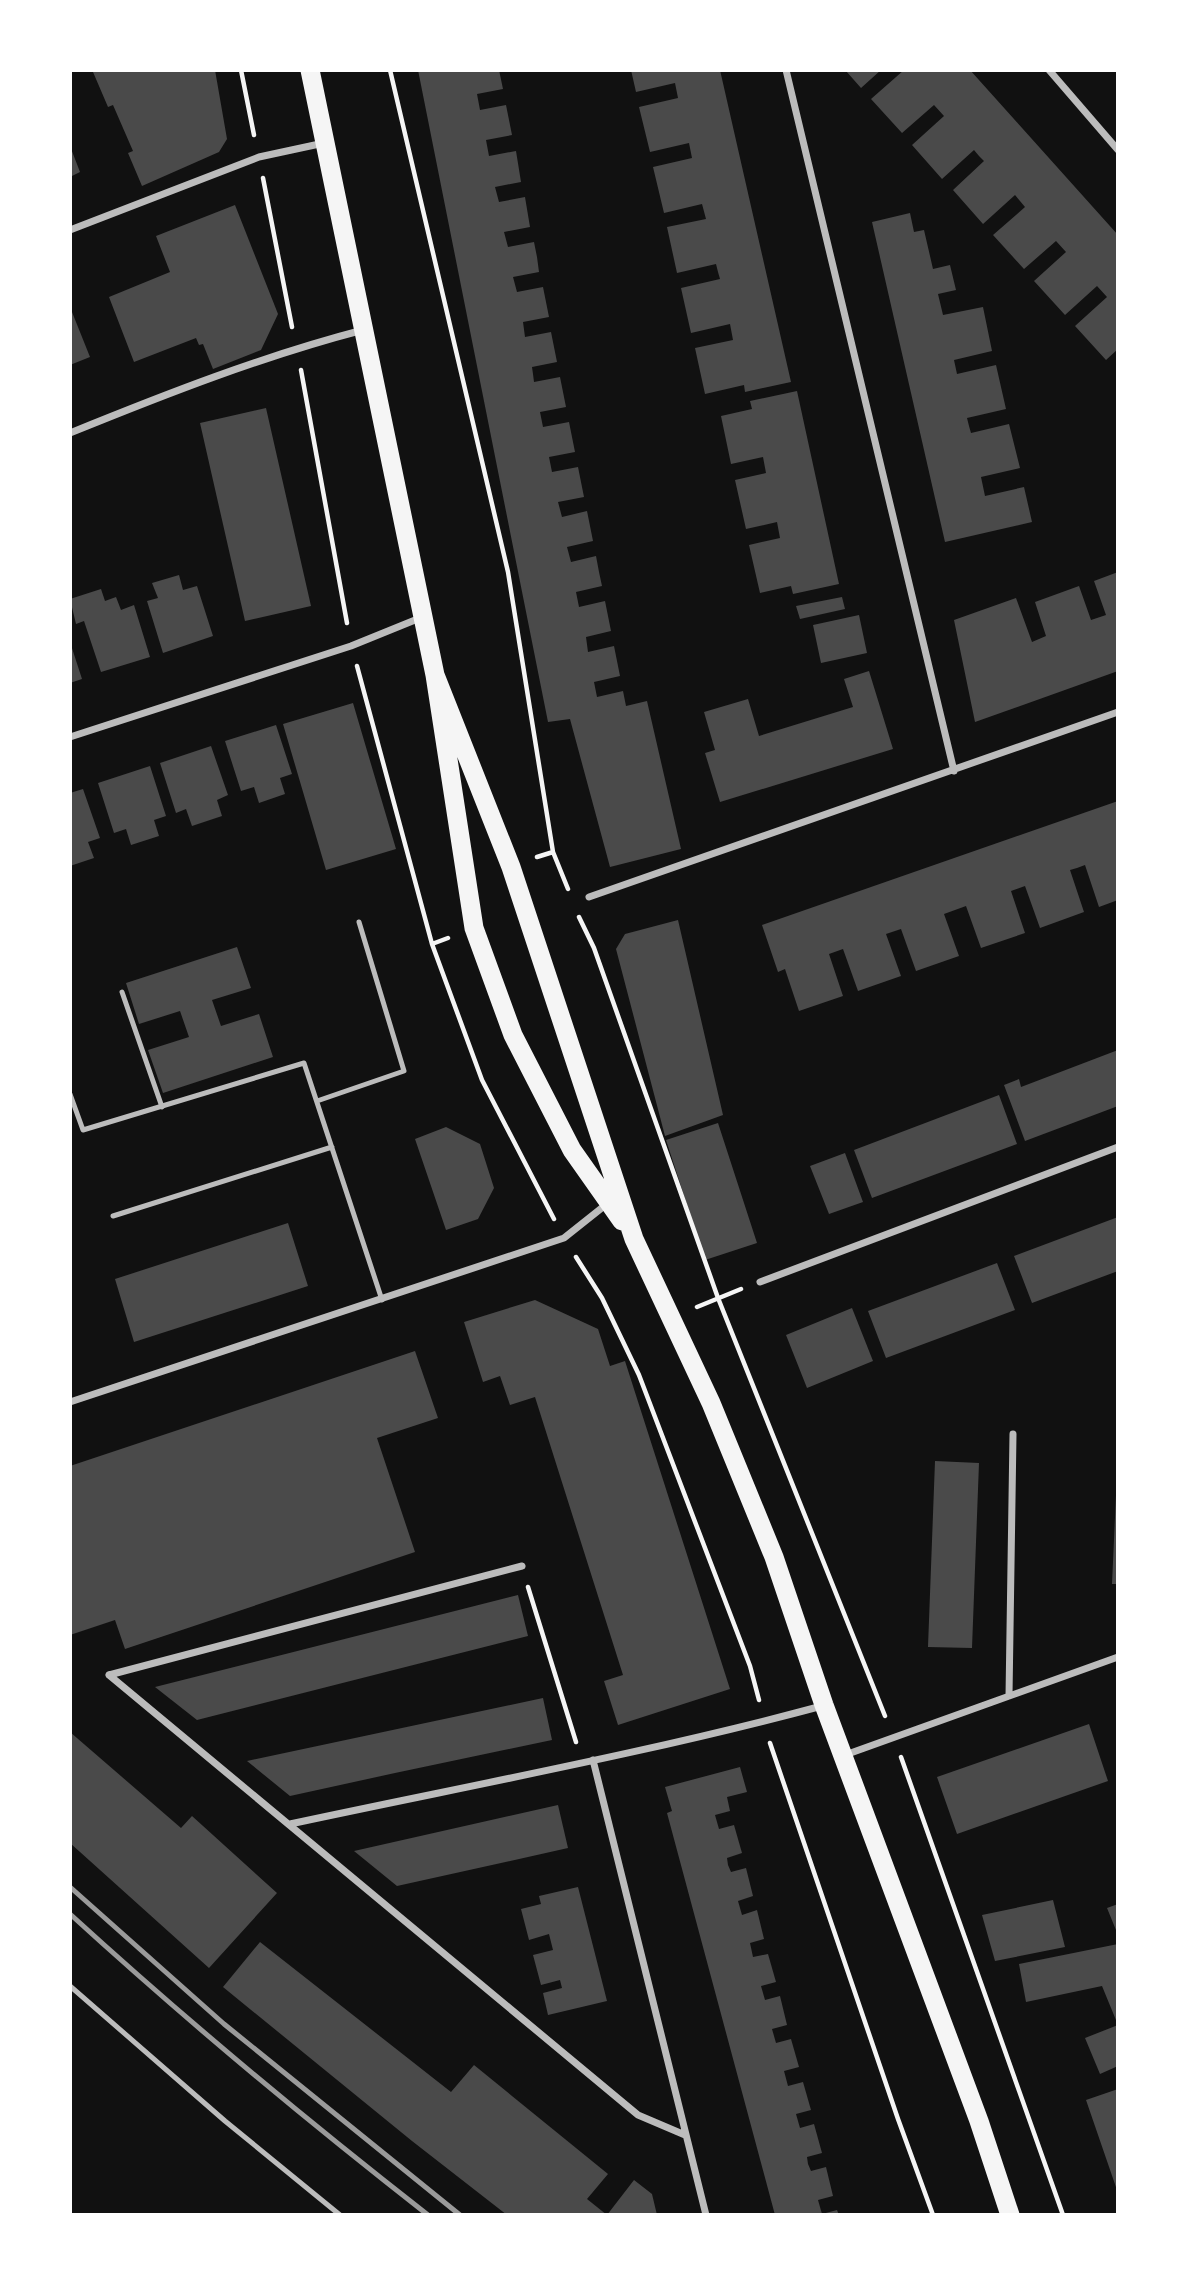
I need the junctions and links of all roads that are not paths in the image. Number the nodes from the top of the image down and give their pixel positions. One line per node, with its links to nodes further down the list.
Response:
1 (310, 70): 4 (highway)
2 (786, 70): 13 (street)
3 (1049, 70): 5 (street)
4 (326, 142): 6 (street); 7 (highway)
5 (1118, 150)
6 (70, 230)
7 (363, 330): 8 (street); 9 (highway)
8 (70, 433)
9 (422, 617): 10 (highway); 12 (street)
10 (435, 675): 22 (highway); 24 (highway)
11 (1118, 712): 13 (street)
12 (70, 737)
13 (954, 771): 14 (street)
14 (589, 897)
15 (359, 922): 18 (lane)
16 (122, 992): 19 (lane)
17 (70, 1094): 19 (lane)
18 (317, 1101): 19 (lane); 20 (lane)
19 (162, 1107)
20 (332, 1147): 23 (lane); 26 (lane)
21 (1118, 1147): 25 (street)
22 (608, 1202): 24 (highway); 26 (street)
23 (113, 1216)
24 (634, 1239): 32 (highway)
25 (760, 1282)
26 (382, 1300): 27 (street)
27 (70, 1402)
28 (1013, 1434): 31 (street)
29 (522, 1566): 35 (street)
30 (1118, 1657): 31 (street)
31 (1009, 1696): 33 (street)
32 (824, 1705): 33 (highway); 34 (street)
33 (842, 1756): 40 (highway)
34 (593, 1760): 35 (street); 37 (street)
35 (290, 1824): 37 (street)
36 (70, 1986): 38 (lane)
37 (685, 2135): 39 (street)
38 (340, 2215)
39 (706, 2215)
40 (1010, 2215)

